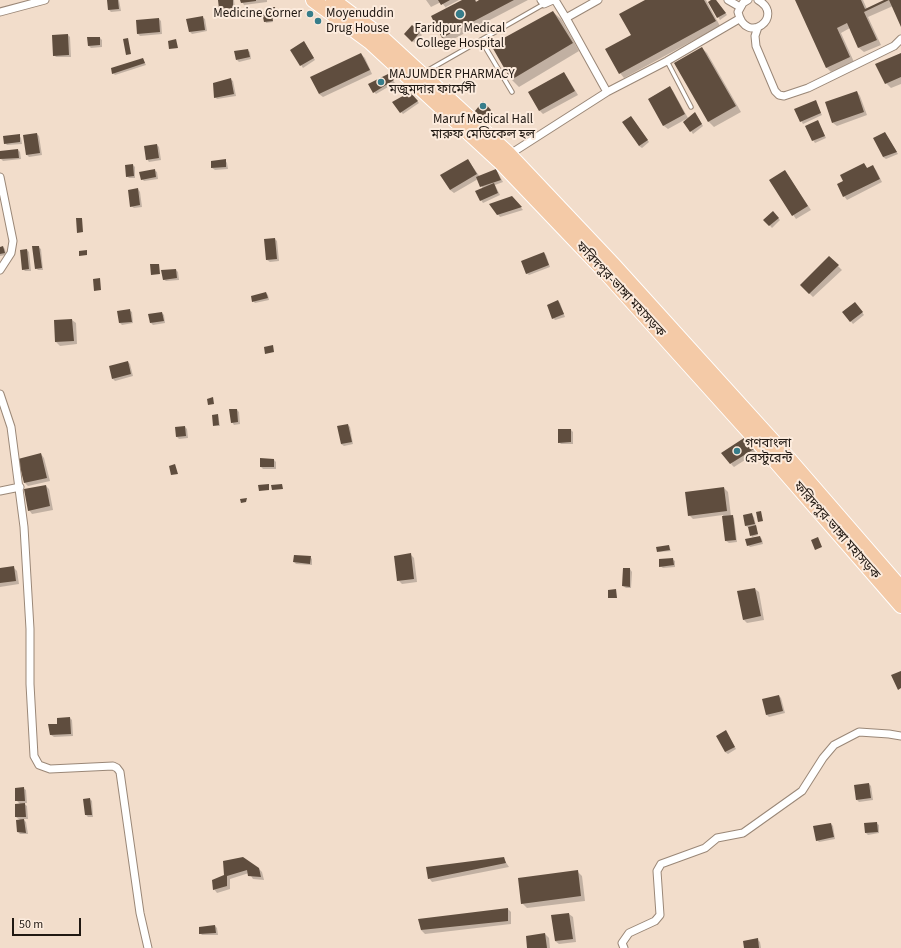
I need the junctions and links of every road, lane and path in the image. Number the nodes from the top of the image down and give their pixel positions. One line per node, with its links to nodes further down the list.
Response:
1 (45, 0): 11 (street)
2 (313, 0): 18 (highway, ফরিদপুর-ভাঙ্গা মহাসড়ক)
3 (333, 0): 18 (highway, ফরিদপুর-ভাঙ্গা মহাসড়ক)
4 (554, 0): 9 (street); 12 (street)
5 (598, 0): 12 (street)
6 (728, 0): 10 (street)
7 (748, 0): 10 (street)
8 (758, 0): 14 (street)
9 (542, 2): 16 (lane)
10 (740, 7): 13 (street)
11 (0, 12)
12 (566, 18): 20 (street)
13 (739, 19): 14 (street); 17 (street)
14 (758, 27): 15 (street)
15 (901, 39)
16 (481, 40): 18 (lane); 19 (lane)
17 (667, 61): 20 (street); 21 (lane)
18 (418, 78): 22 (highway, ফরিদপুর-ভাঙ্গা মহাসড়ক)
19 (512, 92)
20 (607, 92): 22 (street)
21 (691, 107)
22 (504, 158): 28 (highway, ফরিদপুর-ভাঙ্গা মহাসড়ক); 29 (highway, ফরিদপুর-ভাঙ্গা মহাসড়ক)
23 (0, 177): 24 (street)
24 (0, 270)
25 (0, 394): 26 (street)
26 (20, 487): 27 (street); 31 (street)
27 (0, 491)
28 (901, 588)
29 (901, 606)
30 (901, 736): 32 (street)
31 (148, 948)
32 (624, 948)

